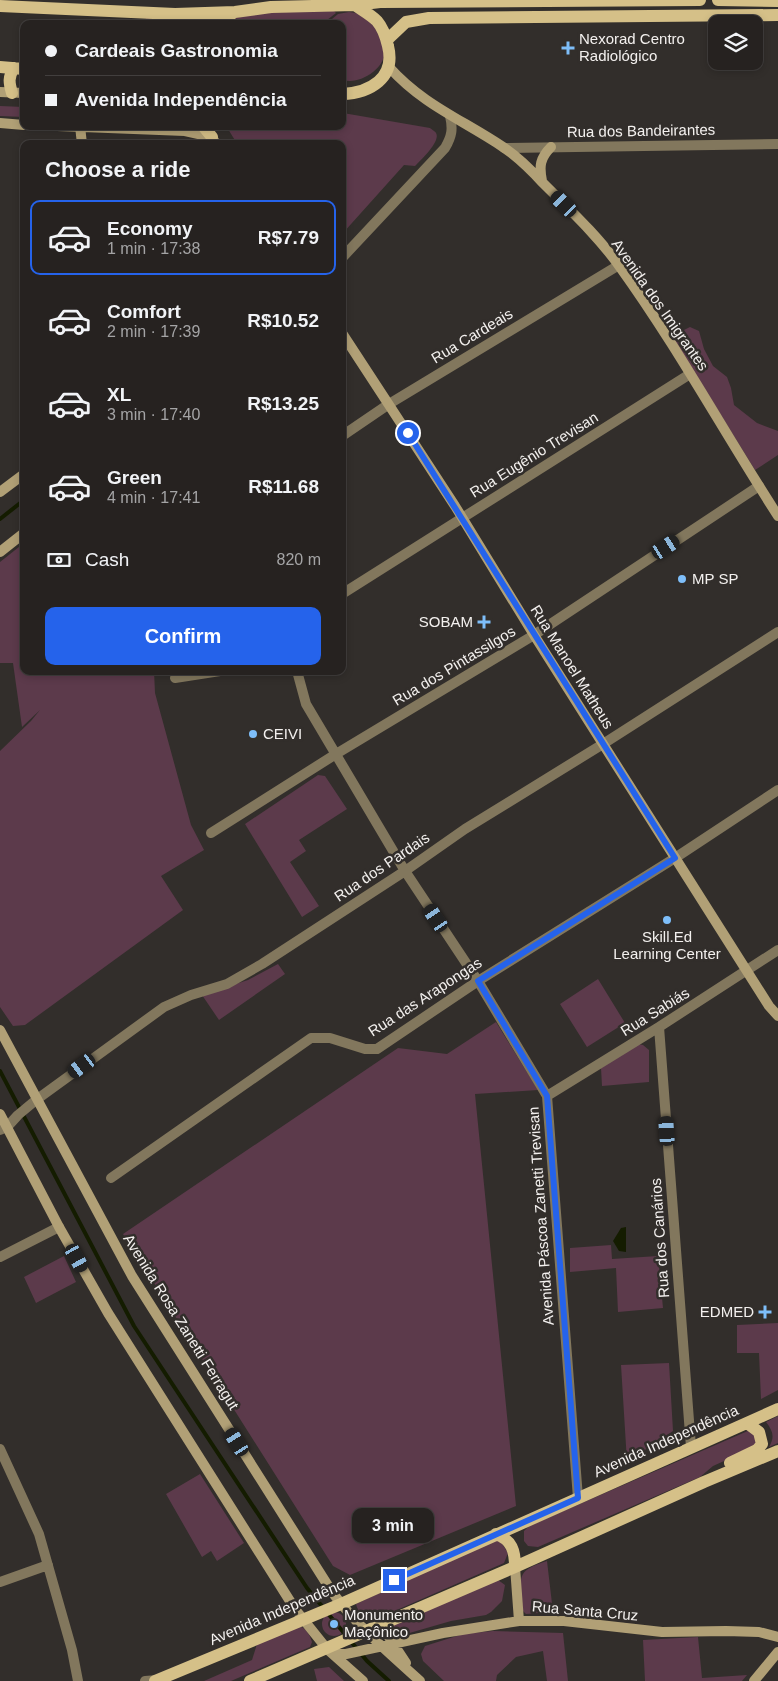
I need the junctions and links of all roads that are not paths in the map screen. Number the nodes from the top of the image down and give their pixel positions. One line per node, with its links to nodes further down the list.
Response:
1 (700, 0): 4 (main road)
2 (718, 0): 3 (main road)
3 (777, 1)
4 (355, 5): 6 (main road); 9 (main road)
5 (0, 6): 6 (main road)
6 (235, 12): 8 (main road)
7 (778, 15): 9 (main road)
8 (221, 20)
9 (387, 40): 11 (main road)
10 (0, 67): 12 (main road)
11 (389, 67): 14 (main road); 15 (main road, Avenida dos Imigrantes)
12 (19, 68): 13 (main road)
13 (12, 93)
14 (346, 94)
15 (450, 116): 23 (main road, Avenida dos Imigrantes); 25 (street)
16 (0, 123): 17 (main road)
17 (20, 125)
18 (143, 130): 20 (main road)
19 (206, 130): 20 (main road)
20 (214, 140)
21 (778, 144): 22 (street, Rua dos Bandeirantes)
22 (552, 147): 23 (street, Rua dos Bandeirantes); 24 (main road)
23 (504, 148): 24 (main road, Avenida dos Imigrantes)
24 (542, 181): 26 (main road, Avenida dos Imigrantes)
25 (346, 254)
26 (619, 266): 28 (main road, Avenida dos Imigrantes); 29 (street, Rua Cardeais)
27 (346, 339): 29 (main road, Rua Manoel Matheus)
28 (690, 374): 32 (main road, Avenida dos Imigrantes); 35 (street, Rua Eugênio Trevisan)
29 (389, 404): 30 (street, Rua Cardeais); 35 (main road, Rua Manoel Matheus)
30 (346, 433)
31 (20, 477): 33 (main road)
32 (758, 486): 34 (main road, Avenida dos Imigrantes); 40 (street, Rua dos Pintassilgos)
33 (0, 492)
34 (778, 516)
35 (462, 518): 38 (street, Rua Eugênio Trevisan); 40 (main road, Rua Manoel Matheus)
36 (20, 535): 37 (main road)
37 (0, 552)
38 (346, 591)
39 (778, 632): 44 (street, Rua dos Pardais)
40 (534, 635): 44 (main road, Rua Manoel Matheus); 45 (street, Rua dos Pintassilgos)
41 (194, 675): 43 (street)
42 (298, 675): 45 (street, Avenida Páscoa Zanetti Trevisan)
43 (175, 678)
44 (603, 744): 48 (main road, Rua Manoel Matheus); 49 (street, Rua dos Pardais)
45 (336, 754): 47 (street, Rua dos Pintassilgos); 49 (street, Avenida Páscoa Zanetti Trevisan)
46 (778, 790): 48 (street, Rua das Arapongas)
47 (211, 833)
48 (675, 858): 51 (main road, Rua Manoel Matheus); 52 (street, Rua das Arapongas)
49 (405, 871): 52 (street, Avenida Páscoa Zanetti Trevisan); 59 (street, Rua dos Pardais)
50 (778, 950): 51 (street, Rua Sabiás)
51 (747, 971): 53 (main road, Rua Manoel Matheus); 56 (street, Rua Sabiás)
52 (478, 981): 58 (street, Avenida Páscoa Zanetti Trevisan); 62 (street, Rua das Arapongas)
53 (770, 1006): 54 (main road, Rua Manoel Matheus); 55 (main road)
54 (778, 1016)
55 (778, 1022)
56 (659, 1028): 58 (street, Rua Sabiás); 67 (street, Rua dos Canários)
57 (0, 1030): 59 (main road, Avenida Rosa Zanetti Ferragut)
58 (547, 1096): 71 (street, Avenida Páscoa Zanetti Trevisan)
59 (36, 1100): 61 (street, Rua dos Pardais); 76 (main road, Avenida Rosa Zanetti Ferragut)
60 (0, 1114): 61 (main road)
61 (3, 1129): 63 (main road)
62 (112, 1178)
63 (59, 1226): 64 (street); 77 (main road)
64 (0, 1256)
65 (778, 1409): 66 (main road, Avenida Independência)
66 (747, 1423): 67 (main road, Avenida Independência); 70 (main road)
67 (691, 1447): 71 (main road, Avenida Independência)
68 (0, 1449): 73 (street)
69 (778, 1451): 70 (main road)
70 (704, 1482): 74 (main road)
71 (578, 1498): 72 (main road, Avenida Independência)
72 (496, 1534): 74 (main road); 76 (main road, Avenida Independência)
73 (48, 1566): 75 (street); 87 (street)
74 (515, 1567): 78 (main road); 79 (main road)
75 (0, 1582)
76 (341, 1604): 77 (main road, Avenida Independência); 80 (main road, Avenida Rosa Zanetti Ferragut)
77 (304, 1620): 84 (main road); 88 (main road, Avenida Independência)
78 (519, 1620): 81 (main road, Rua Santa Cruz); 82 (main road, Rua Santa Cruz)
79 (381, 1625): 80 (main road); 82 (main road)
80 (366, 1631): 83 (main road, Avenida Rosa Zanetti Ferragut); 84 (main road)
81 (778, 1637)
82 (393, 1644): 83 (main road, Rua Santa Cruz); 86 (main road)
83 (381, 1647): 84 (main road, Rua Santa Cruz); 86 (main road, Avenida Rosa Zanetti Ferragut)
84 (330, 1651): 89 (main road); 90 (main road)
85 (778, 1652): 91 (main road)
86 (417, 1678)
87 (78, 1681)
88 (152, 1681)
89 (250, 1681)
90 (364, 1681)
91 (754, 1681)

